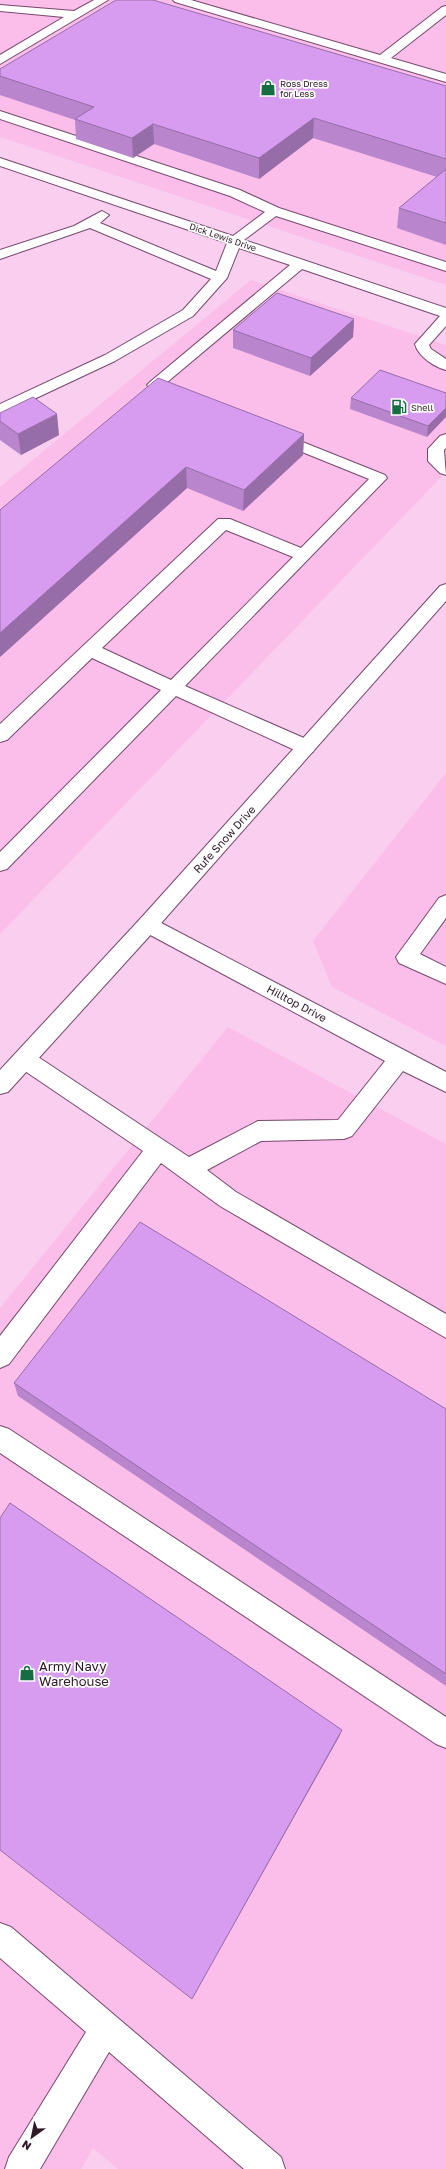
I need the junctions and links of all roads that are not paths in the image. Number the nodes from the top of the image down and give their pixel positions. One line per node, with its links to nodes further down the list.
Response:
1 (102, 0): 5 (street)
2 (180, 0): 8 (street)
3 (0, 8): 5 (street)
4 (446, 10): 8 (street)
5 (76, 15): 7 (street)
6 (0, 46): 7 (street)
7 (21, 48): 9 (street)
8 (382, 59): 10 (street)
9 (0, 60)
10 (446, 78)
11 (0, 115): 15 (street)
12 (6, 164): 13 (street); 14 (street, Dick Lewis Drive)
13 (0, 173)
14 (119, 202): 16 (street); 17 (street, Dick Lewis Drive)
15 (274, 211): 17 (street); 20 (street)
16 (91, 224): 18 (street); 21 (street)
17 (235, 241): 19 (street, Dick Lewis Drive); 21 (street)
18 (0, 255)
19 (300, 263): 22 (street, Dick Lewis Drive); 25 (street)
20 (446, 267)
21 (220, 278): 26 (street)
22 (446, 313)
23 (446, 317): 24 (street)
24 (446, 366)
25 (190, 400)
26 (0, 410)
27 (262, 431): 30 (street)
28 (446, 439): 29 (street)
29 (446, 470)
30 (304, 555): 32 (street); 33 (street)
31 (446, 590): 35 (street, Rufe Snow Drive)
32 (90, 650): 33 (street); 34 (street)
33 (172, 688): 35 (street); 36 (street)
34 (0, 735)
35 (306, 747): 38 (street, Rufe Snow Drive)
36 (0, 864)
37 (446, 903): 39 (street)
38 (148, 924): 40 (street, Hilltop Drive); 41 (street, Rufe Snow Drive)
39 (446, 976)
40 (400, 1058): 42 (street, Hilltop Drive); 45 (street)
41 (24, 1060): 43 (street, Rufe Snow Drive); 44 (street)
42 (446, 1083)
43 (0, 1085)
44 (158, 1149): 45 (street); 47 (street)
45 (188, 1169): 46 (street)
46 (446, 1327)
47 (0, 1356)
48 (0, 1438): 49 (street)
49 (446, 1734)
50 (0, 1938): 51 (street)
51 (106, 2028): 52 (street); 53 (street)
52 (21, 2169)
53 (269, 2169)

